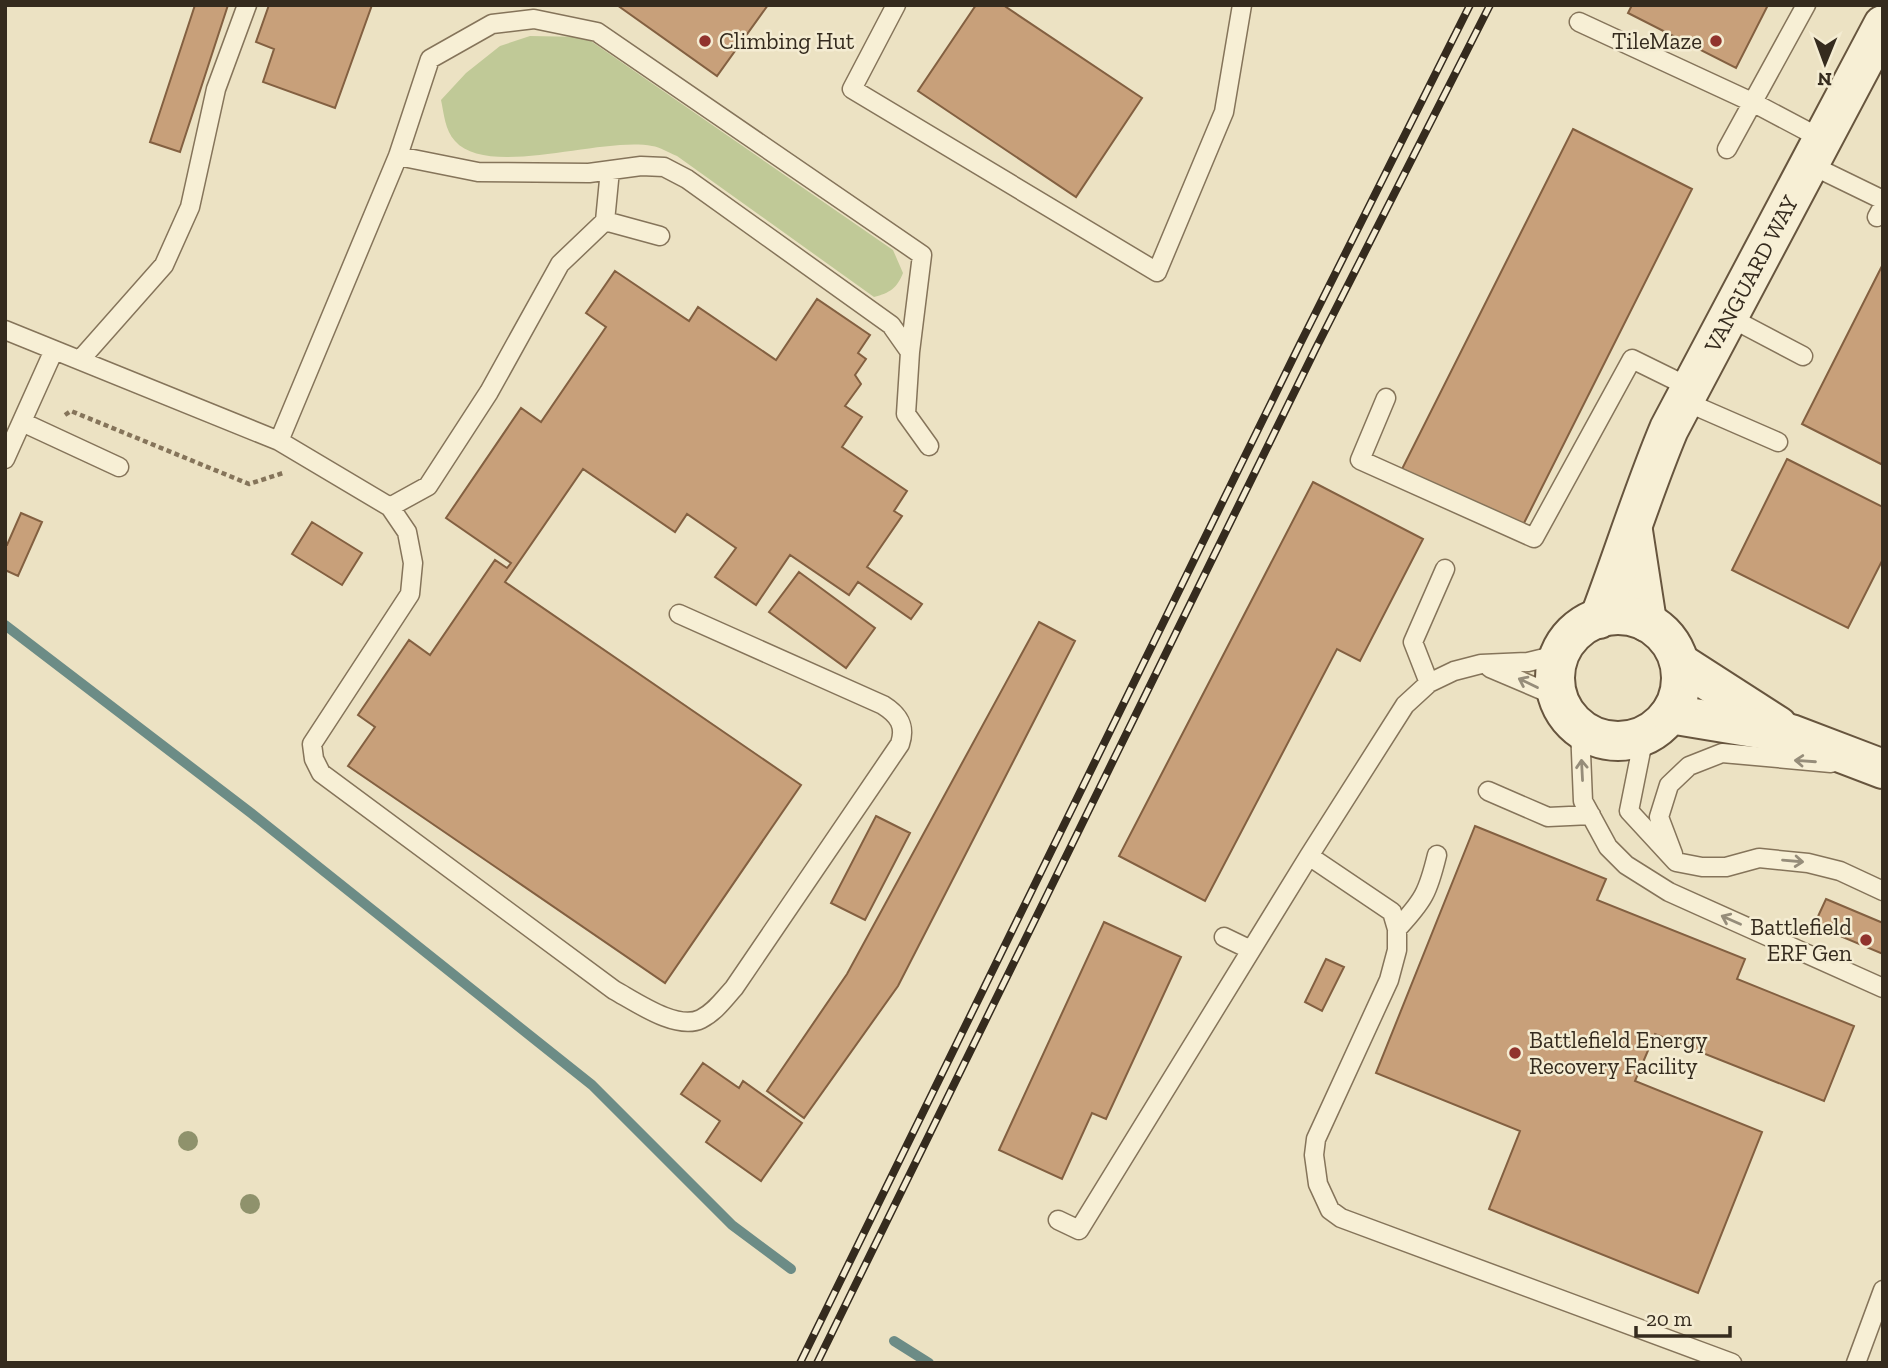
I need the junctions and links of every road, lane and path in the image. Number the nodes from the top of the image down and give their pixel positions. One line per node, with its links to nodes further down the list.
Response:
1 (247, 5): 20 (lane)
2 (896, 5): 3 (lane)
3 (1242, 5)
4 (1806, 5): 7 (lane)
5 (1579, 22): 7 (lane)
6 (1883, 25): 9 (street, VANGUARD WAY)
7 (1754, 103): 8 (lane); 9 (lane)
8 (1727, 149)
9 (1815, 151): 12 (lane); 15 (street, VANGUARD WAY)
10 (398, 156): 11 (lane); 18 (lane); 25 (lane)
11 (610, 170): 13 (lane); 18 (lane)
12 (1881, 208)
13 (605, 221): 14 (lane); 31 (lane)
14 (660, 236)
15 (1728, 317): 19 (lane); 21 (street, VANGUARD WAY)
16 (5, 330): 17 (lane)
17 (54, 350): 20 (lane); 23 (lane)
18 (910, 352): 27 (lane)
19 (1803, 356)
20 (80, 360): 25 (lane)
21 (1688, 395): 22 (lane); 26 (lane); 32 (street, VANGUARD WAY)
22 (1386, 398)
23 (22, 422): 24 (lane); 28 (lane)
24 (41, 432): 29 (path); 30 (lane)
25 (279, 441): 29 (lane)
26 (1778, 442)
27 (929, 446)
28 (5, 459)
29 (316, 462): 31 (lane)
30 (119, 467)
31 (390, 507): 34 (lane)
32 (1633, 528): 35 (street, VANGUARD WAY); 36 (street, VANGUARD WAY)
33 (1445, 569): 40 (lane)
34 (679, 614)
35 (1599, 619): 36 (street); 37 (street)
36 (1647, 622): 38 (street)
37 (1561, 653): 39 (lane); 41 (street)
38 (1680, 663): 42 (street); 43 (street)
39 (1481, 664): 40 (lane); 41 (lane, one-way to 39)
40 (1429, 683): 48 (lane)
41 (1573, 721): 42 (street); 46 (lane, one-way to 41)
42 (1657, 725): 43 (street); 49 (lane)
43 (1791, 734): 44 (street)
44 (1878, 767): 49 (lane, one-way to 49)
45 (1488, 791): 46 (lane)
46 (1591, 815): 54 (lane, one-way to 46)
47 (1437, 855): 51 (lane)
48 (1309, 856): 51 (lane); 53 (lane)
49 (1676, 862): 50 (lane, one-way to 50)
50 (1883, 891)
51 (1397, 929): 57 (lane)
52 (1224, 937): 53 (lane)
53 (1251, 950): 55 (lane)
54 (1883, 988)
55 (1058, 1220)
56 (1883, 1290): 58 (lane)
57 (1732, 1363)
58 (1856, 1363)

